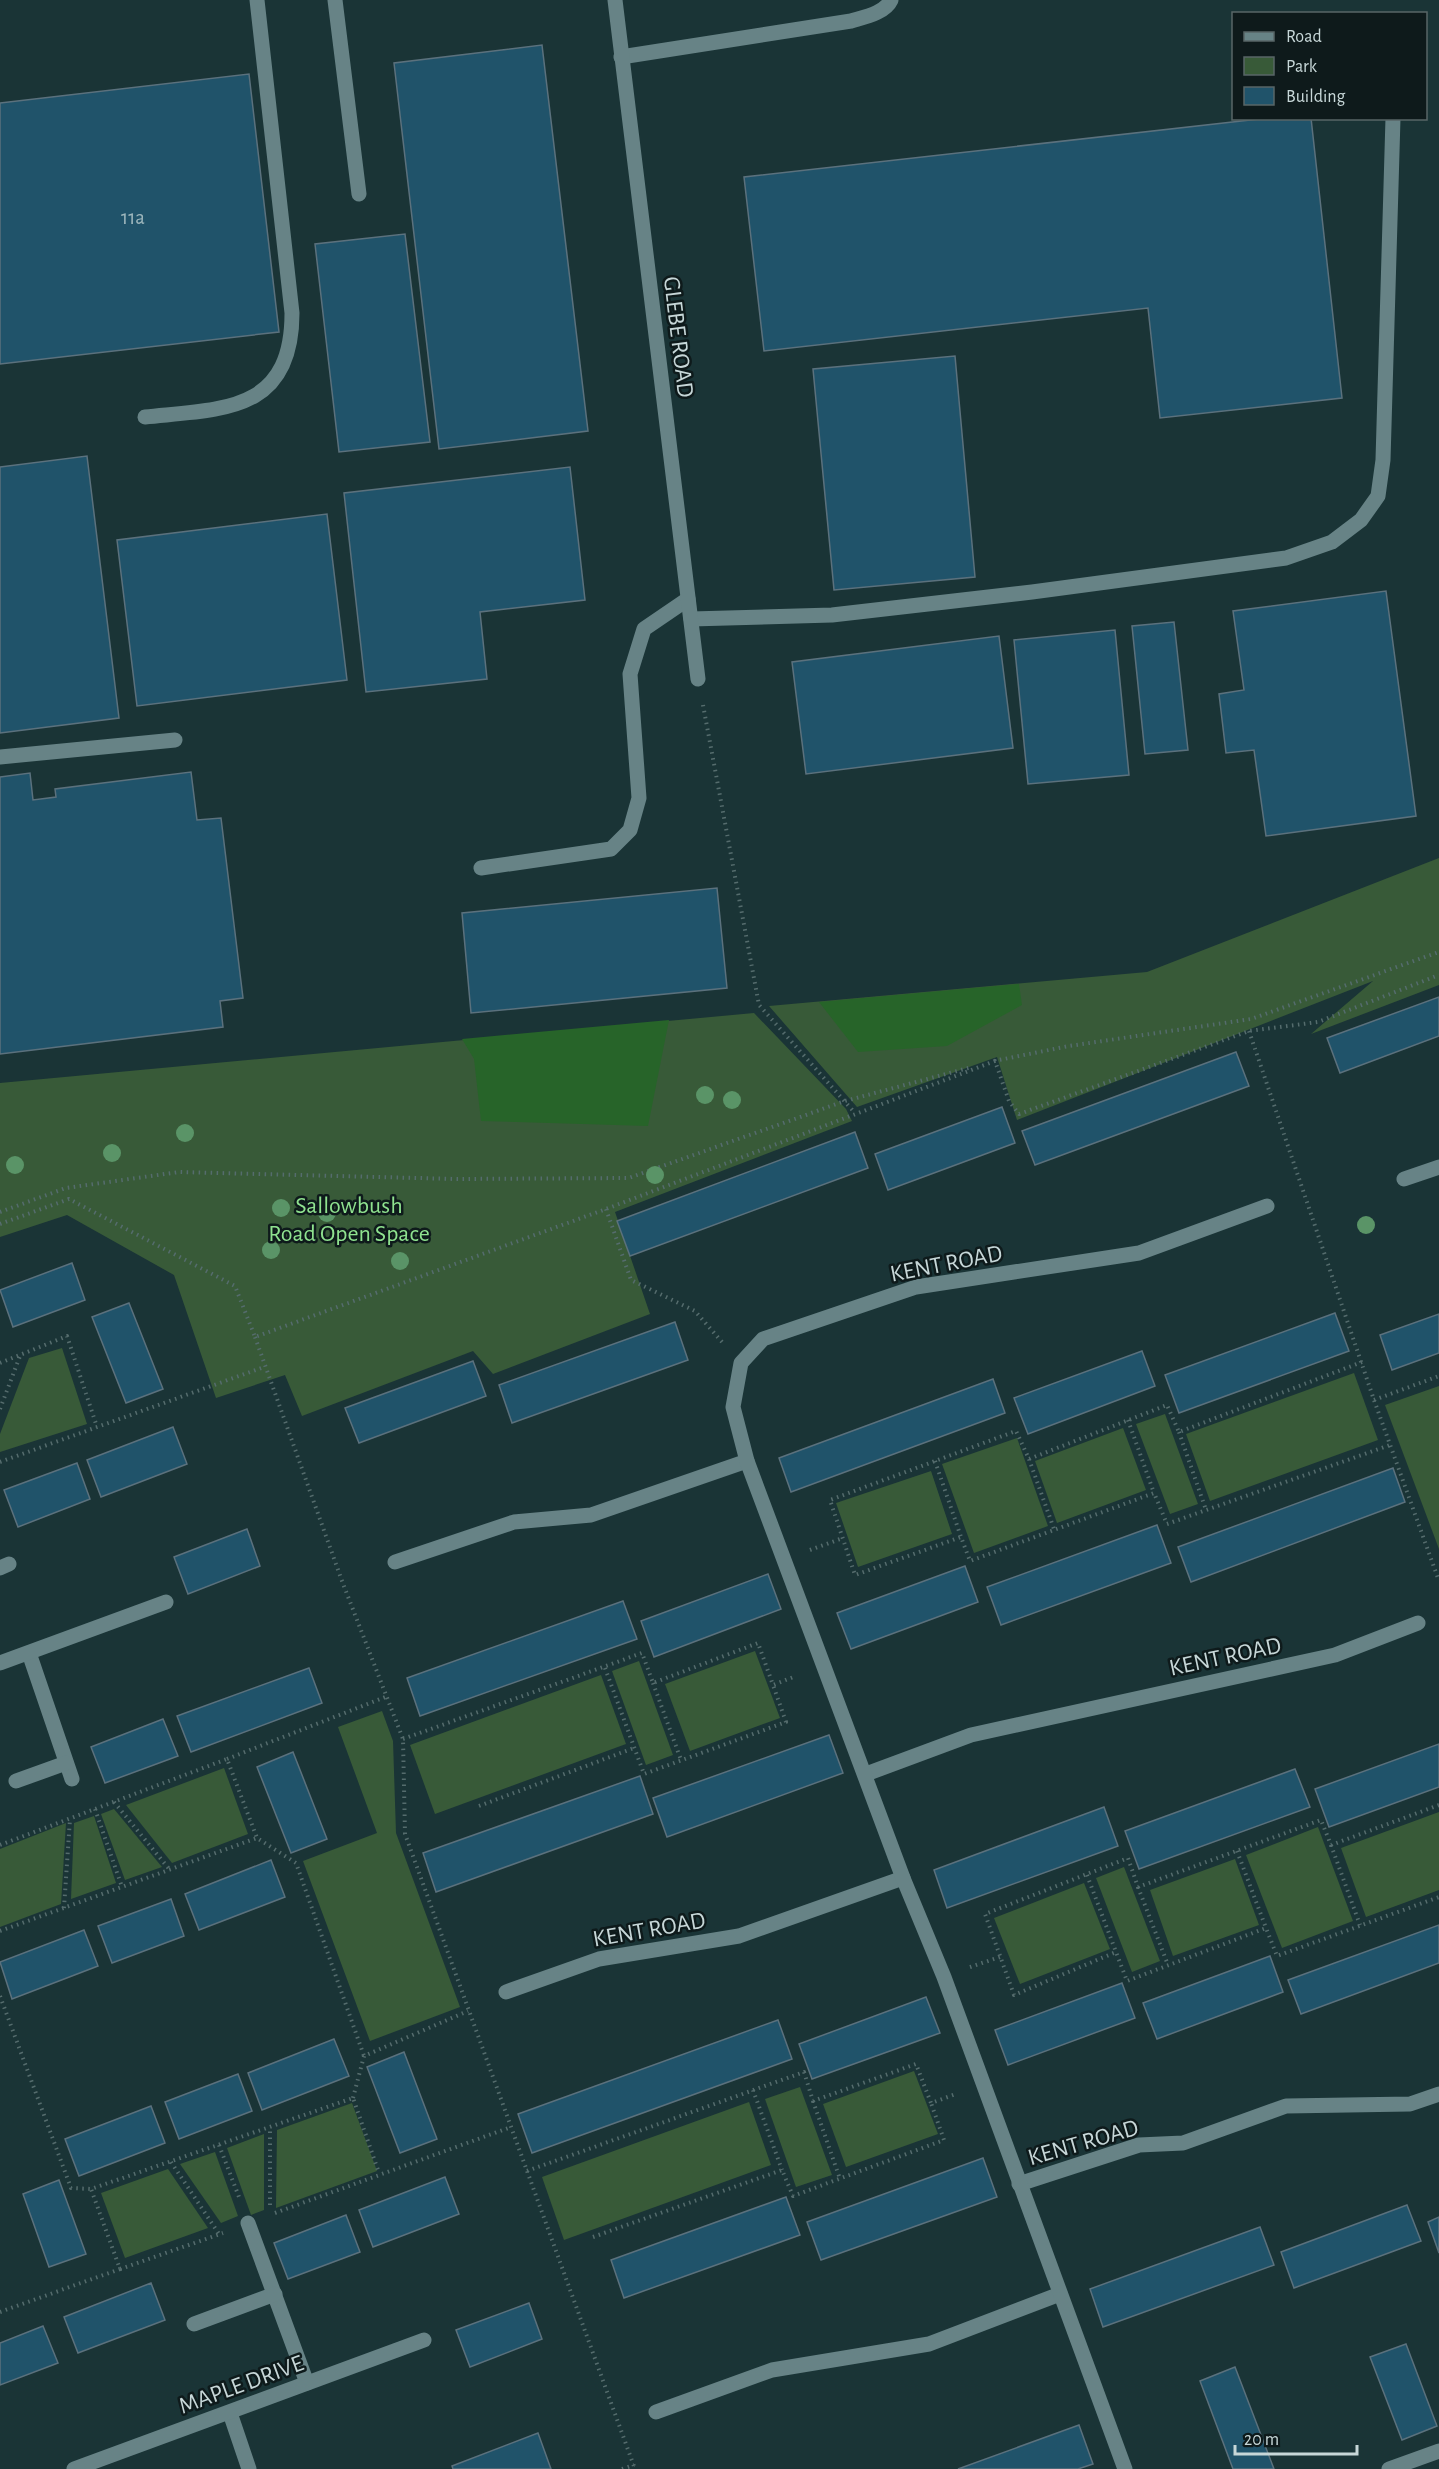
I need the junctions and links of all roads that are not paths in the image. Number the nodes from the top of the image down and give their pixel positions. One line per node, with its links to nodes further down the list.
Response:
1 (257, 0): 8 (street)
2 (335, 0): 7 (street)
3 (615, 0): 5 (street, GLEBE ROAD)
4 (891, 0): 5 (street)
5 (621, 57): 9 (street, GLEBE ROAD)
6 (1393, 120): 10 (street)
7 (359, 194)
8 (145, 417)
9 (688, 599): 10 (street, GLEBE ROAD); 14 (street)
10 (691, 619): 11 (street, GLEBE ROAD)
11 (699, 679)
12 (175, 740): 13 (street)
13 (0, 757)
14 (481, 868)
15 (1439, 1167): 16 (street)
16 (1404, 1179)
17 (1267, 1206): 18 (street, KENT ROAD)
18 (747, 1461): 19 (street); 25 (street, KENT ROAD)
19 (395, 1562)
20 (166, 1602): 22 (street)
21 (1418, 1623): 25 (street, KENT ROAD)
22 (29, 1653): 23 (street); 24 (street)
23 (0, 1663)
24 (66, 1763): 26 (street); 27 (street)
25 (866, 1774): 28 (street, KENT ROAD)
26 (72, 1779)
27 (16, 1781)
28 (903, 1878): 29 (street, KENT ROAD); 31 (street, KENT ROAD)
29 (506, 1992)
30 (1439, 2094): 31 (street, KENT ROAD)
31 (1019, 2184): 34 (street, KENT ROAD)
32 (248, 2223): 33 (street)
33 (274, 2294): 35 (street); 37 (street)
34 (1060, 2294): 38 (street); 43 (street, KENT ROAD)
35 (194, 2324)
36 (424, 2340): 37 (street, MAPLE DRIVE)
37 (307, 2383): 39 (street, MAPLE DRIVE)
38 (656, 2412)
39 (230, 2413): 41 (street, MAPLE DRIVE); 42 (street)
40 (1439, 2451): 44 (street)
41 (74, 2469)
42 (249, 2469)
43 (1125, 2469)
44 (1389, 2469)

